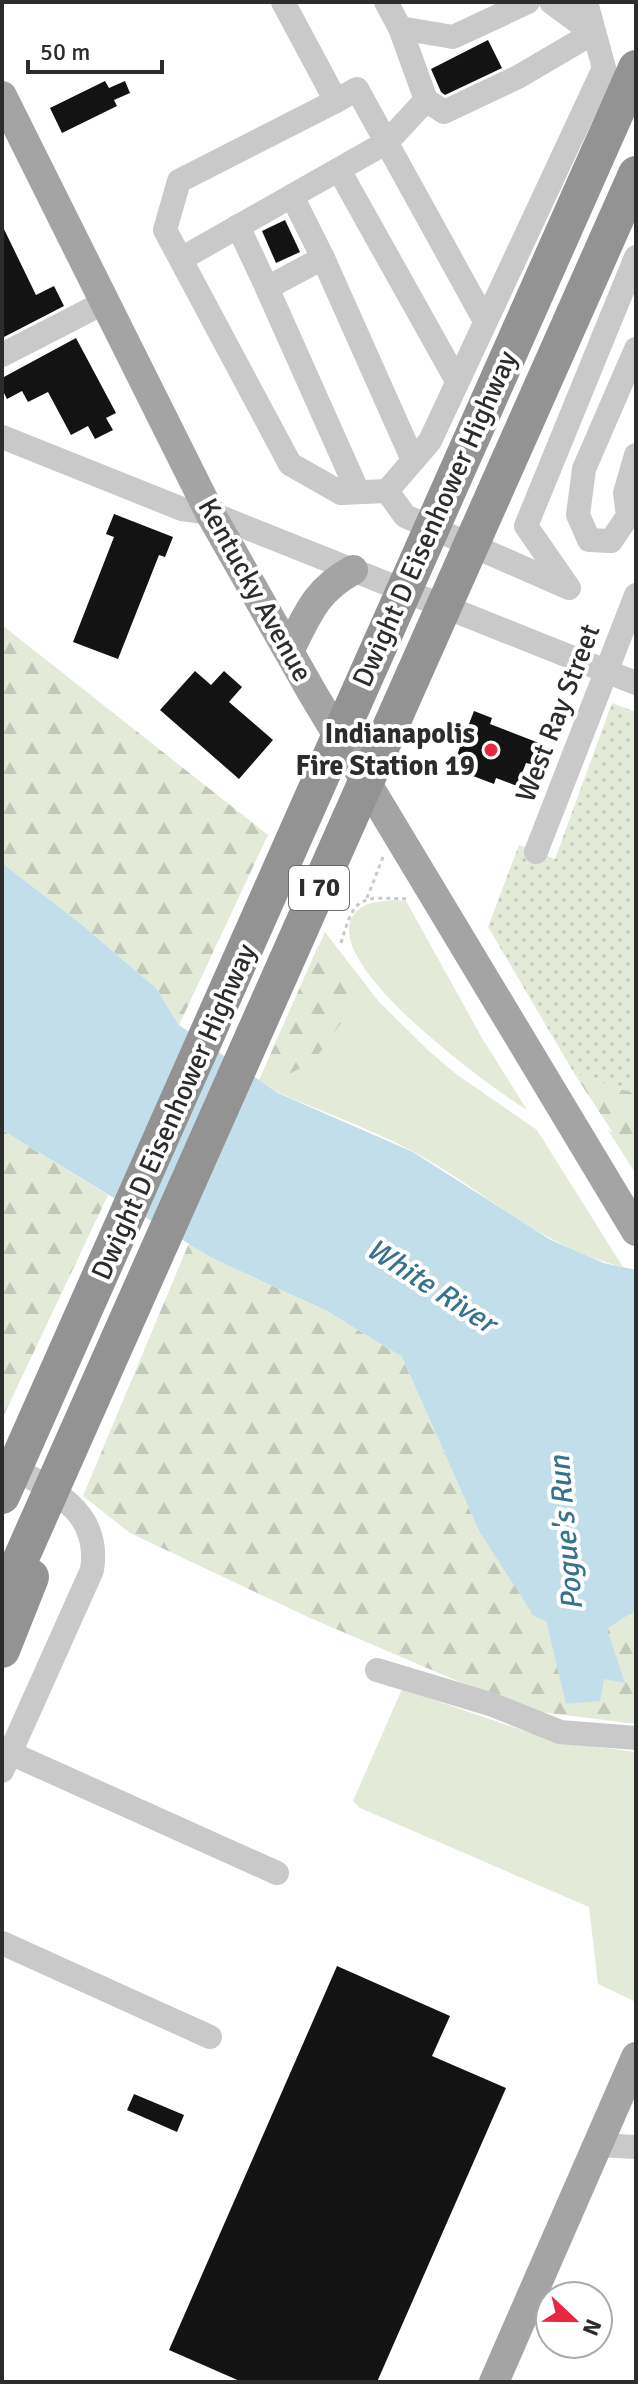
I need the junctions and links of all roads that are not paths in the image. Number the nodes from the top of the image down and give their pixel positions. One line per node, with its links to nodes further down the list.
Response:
1 (283, 2): 11 (street)
2 (386, 2): 6 (street)
3 (528, 2): 6 (street)
4 (551, 2): 7 (street)
5 (586, 2): 7 (street)
6 (400, 28): 10 (street)
7 (593, 33): 10 (street); 22 (street)
8 (636, 68): 42 (highway, Dwight D Eisenhower Highway / I 70, bridge)
9 (2, 96): 21 (main road, Kentucky Avenue)
10 (426, 100): 12 (street)
11 (336, 101): 12 (street); 19 (street)
12 (387, 142): 13 (street); 22 (street)
13 (339, 170): 15 (street); 25 (street)
14 (636, 174): 40 (highway, Dwight D Eisenhower Highway / I 70, bridge)
15 (292, 196): 16 (street); 18 (street)
16 (238, 226): 19 (street); 20 (street)
17 (636, 257): 32 (street)
18 (323, 258): 20 (street); 28 (street)
19 (181, 259): 30 (street)
20 (267, 288): 30 (street)
21 (105, 302): 24 (street); 31 (main road, Kentucky Avenue)
22 (485, 321): 25 (street)
23 (636, 349): 27 (street)
24 (2, 355)
25 (457, 381): 28 (street)
26 (2, 437): 31 (street)
27 (636, 455)
28 (413, 460): 29 (street)
29 (387, 491): 30 (street); 32 (street)
30 (350, 493): 32 (street)
31 (210, 513): 33 (street); 35 (main road, Kentucky Avenue)
32 (405, 516)
33 (353, 570): 35 (main road); 36 (street)
34 (636, 595): 36 (street, West Ray Street)
35 (289, 651): 39 (main road, Kentucky Avenue)
36 (607, 671): 37 (street); 38 (street, West Ray Street)
37 (636, 683)
38 (536, 852)
39 (636, 1231)
40 (120, 1340): 43 (highway, Dwight D Eisenhower Highway / I 70, bridge); 44 (highway, bridge)
41 (2, 1460): 47 (street)
42 (2, 1496)
43 (2, 1601)
44 (2, 1650)
45 (377, 1670): 46 (street)
46 (636, 1738)
47 (6, 1762): 48 (street)
48 (277, 1873)
49 (2, 1943): 50 (street)
50 (210, 2037)
51 (636, 2057): 52 (main road)
52 (597, 2145): 53 (street); 54 (main road)
53 (636, 2147)
54 (494, 2382)

